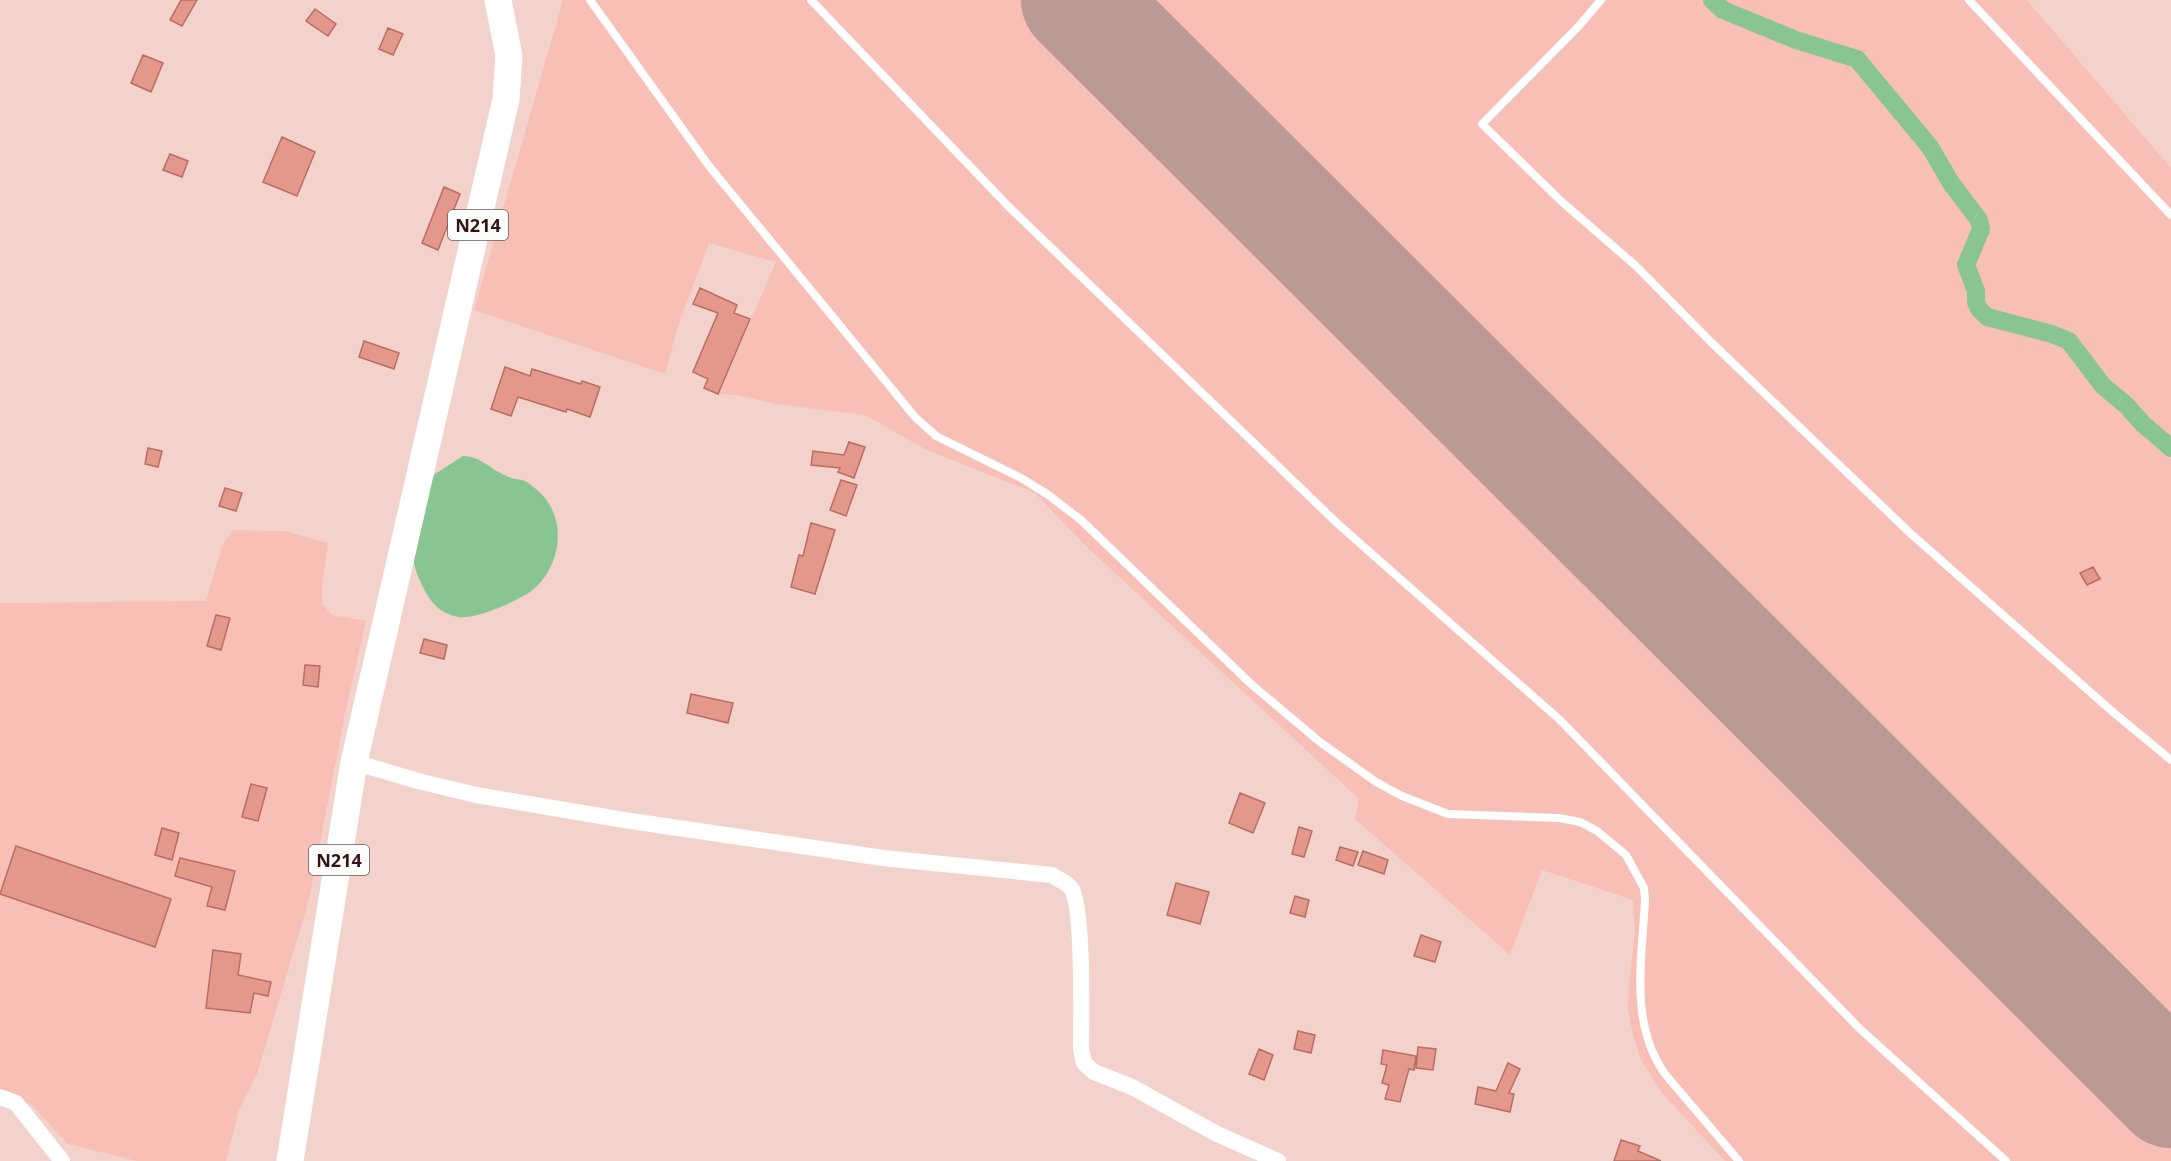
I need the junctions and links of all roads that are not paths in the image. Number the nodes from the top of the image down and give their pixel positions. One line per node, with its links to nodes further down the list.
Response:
1 (498, 0): 8 (highway, N214)
2 (590, 0): 13 (lane)
3 (811, 0): 14 (lane)
4 (1601, 0): 7 (lane)
5 (1969, 0): 6 (lane)
6 (2171, 215)
7 (2171, 760)
8 (354, 762): 11 (highway, N214); 12 (street)
9 (0, 1097): 10 (street)
10 (62, 1161)
11 (290, 1161)
12 (1278, 1161)
13 (1739, 1161)
14 (2006, 1161)

